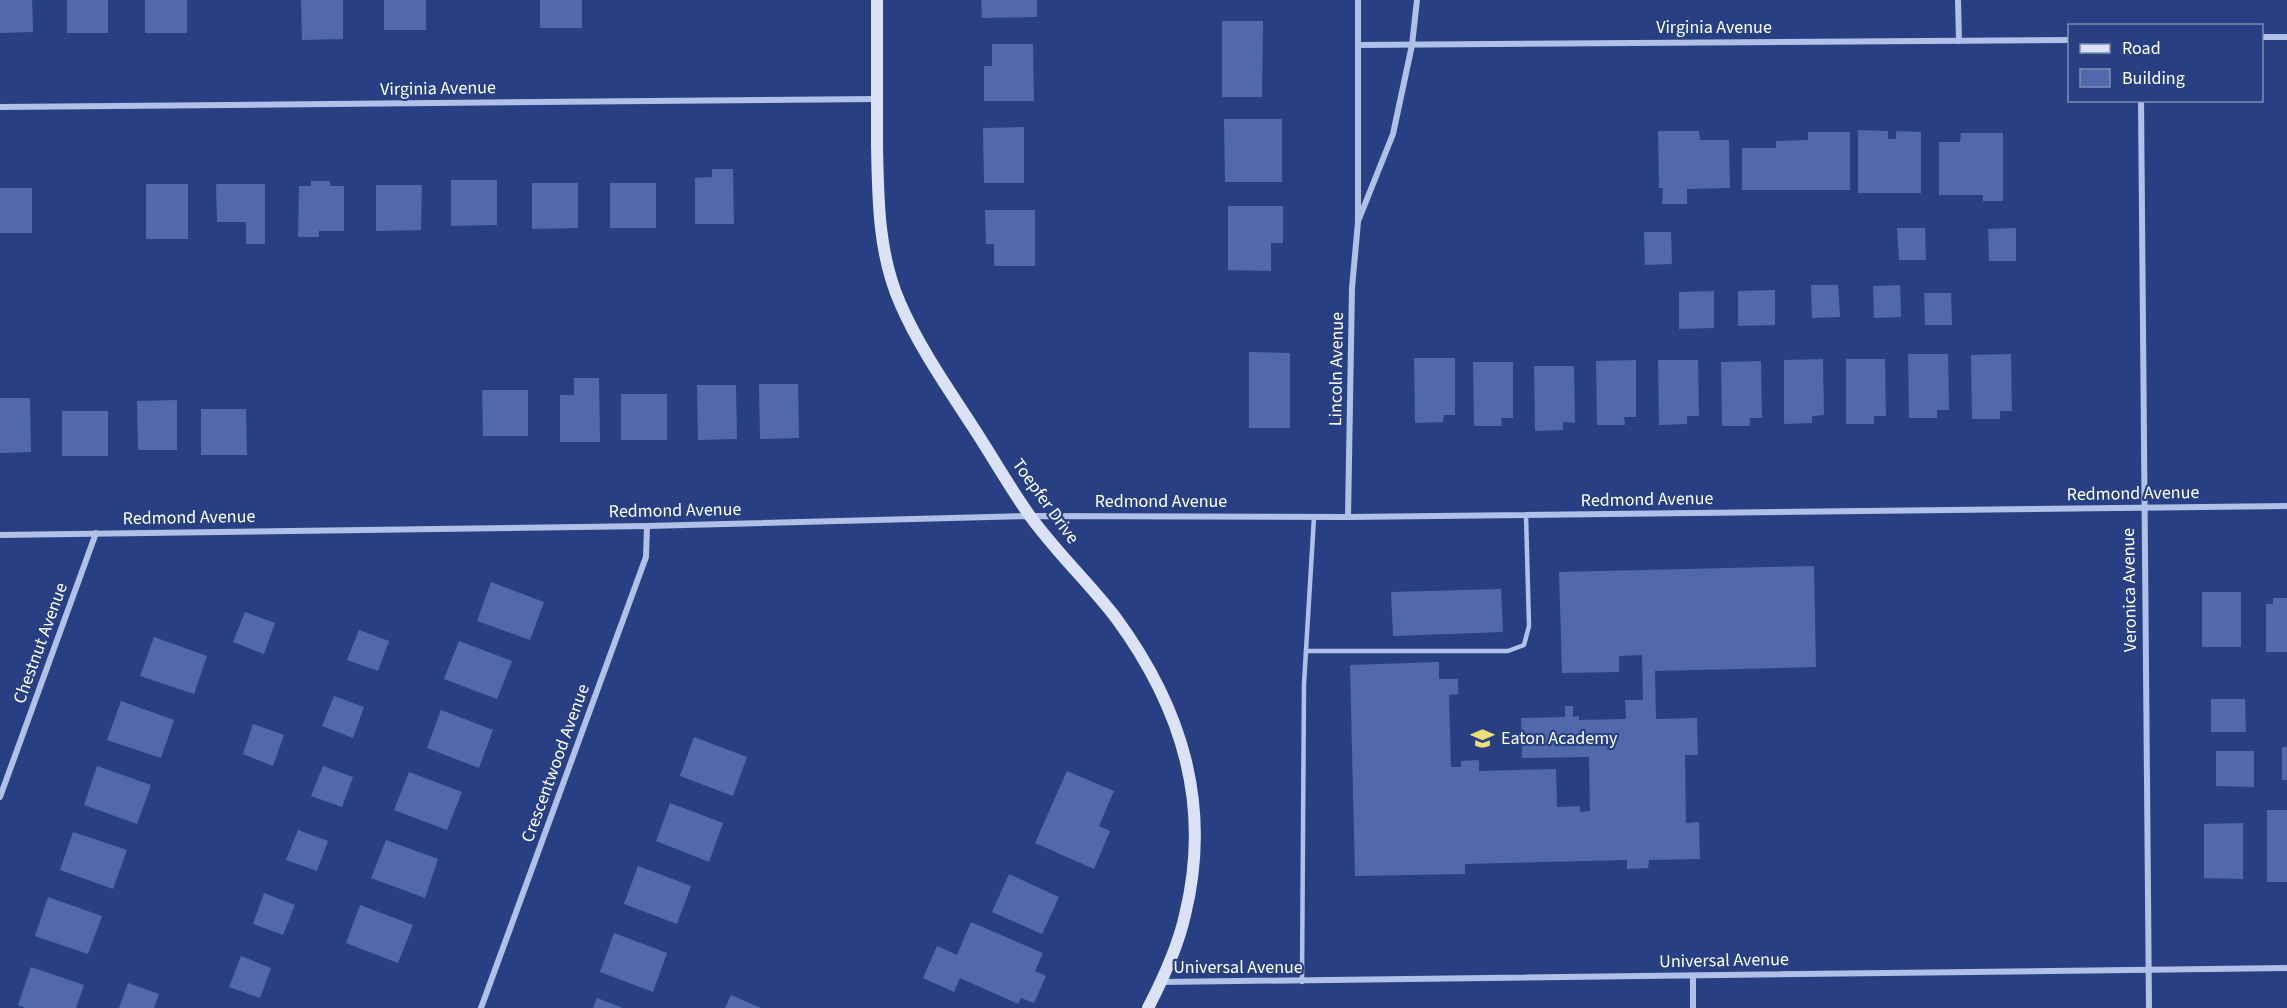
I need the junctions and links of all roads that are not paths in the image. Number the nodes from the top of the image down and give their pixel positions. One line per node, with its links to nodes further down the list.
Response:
1 (877, 0): 11 (street, Toepfer Drive)
2 (1358, 0): 9 (street, Lincoln Avenue)
3 (1417, 0): 10 (street, Lincoln Avenue)
4 (1958, 0): 8 (street)
5 (2263, 37): 6 (street)
6 (2287, 37)
7 (2068, 40): 8 (street, Virginia Avenue)
8 (1959, 41): 10 (street, Virginia Avenue)
9 (1358, 45): 10 (street, Virginia Avenue); 14 (street, Lincoln Avenue)
10 (1412, 45): 14 (street, Lincoln Avenue)
11 (877, 99): 13 (street, Virginia Avenue); 18 (street, Toepfer Drive)
12 (2141, 102): 16 (street, Veronica Avenue)
13 (0, 107)
14 (1358, 222): 20 (street, Lincoln Avenue)
15 (2287, 506): 16 (street, Redmond Avenue)
16 (2144, 508): 17 (street, Redmond Avenue); 27 (street, Veronica Avenue)
17 (1526, 515): 20 (street, Redmond Avenue); 24 (lane)
18 (1030, 516): 19 (street, Redmond Avenue); 21 (street, Redmond Avenue); 30 (street, Toepfer Drive)
19 (1314, 517): 20 (street, Redmond Avenue); 24 (lane)
20 (1348, 517)
21 (647, 526): 22 (street, Redmond Avenue); 31 (street, Crescentwood Avenue)
22 (96, 533): 23 (street, Redmond Avenue); 25 (street, Chestnut Avenue)
23 (0, 535)
24 (1306, 651): 29 (lane)
25 (0, 797)
26 (2287, 968): 27 (street, Universal Avenue)
27 (2149, 970): 28 (street, Universal Avenue); 34 (street, Veronica Avenue)
28 (1693, 976): 29 (street, Universal Avenue); 33 (street)
29 (1302, 981): 30 (street, Universal Avenue)
30 (1161, 982): 32 (street, Toepfer Drive)
31 (481, 1008)
32 (1148, 1008)
33 (1693, 1008)
34 (2149, 1008)

